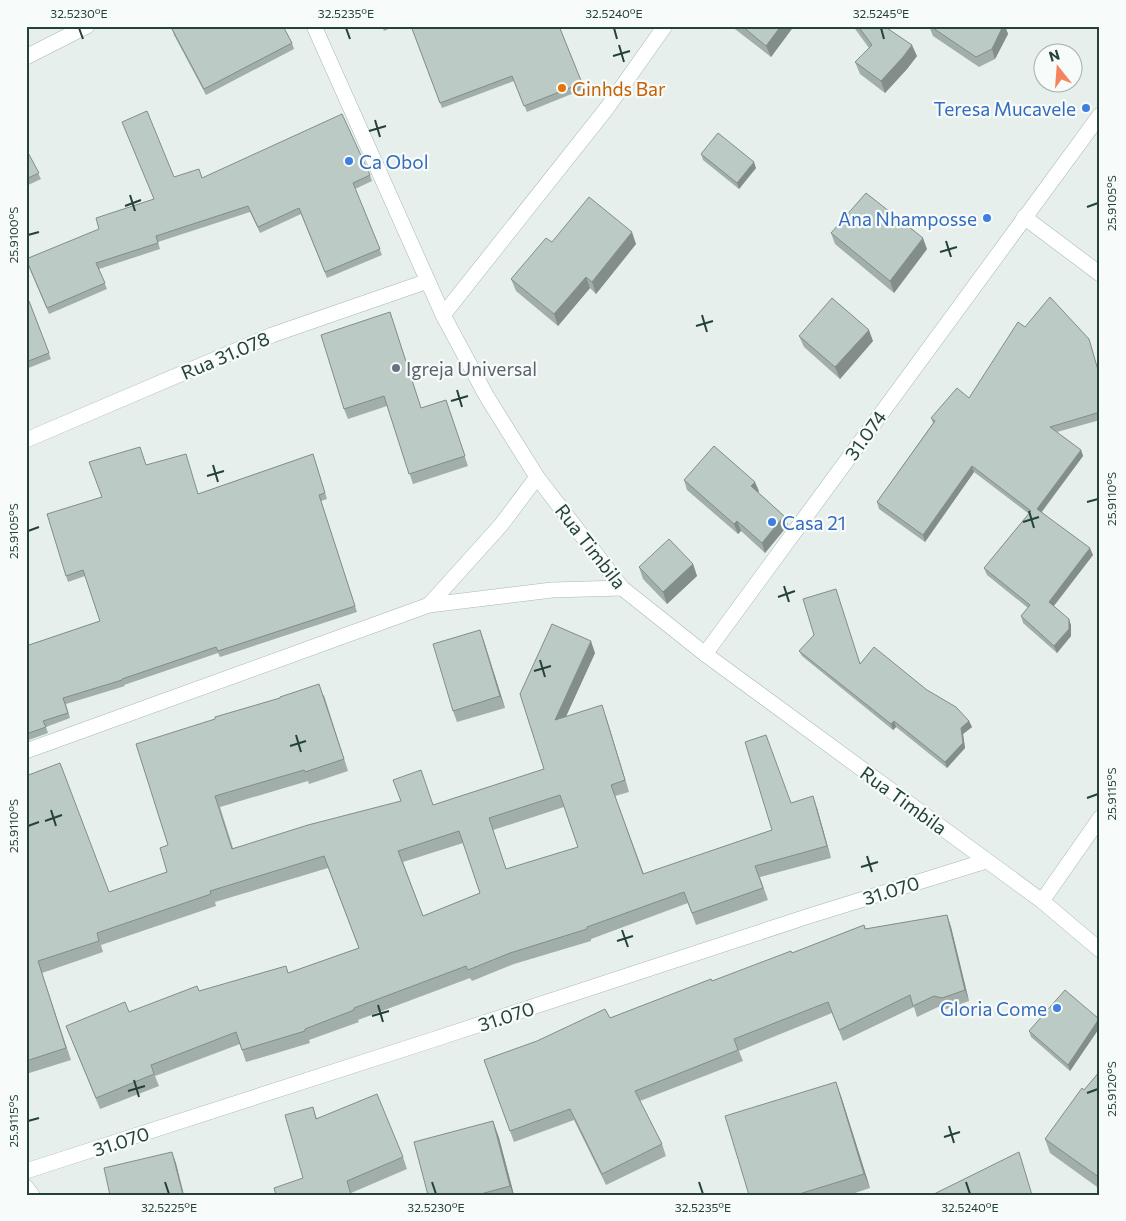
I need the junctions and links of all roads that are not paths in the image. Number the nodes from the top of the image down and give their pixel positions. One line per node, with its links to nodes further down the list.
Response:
1 (87, 26): 4 (street)
2 (314, 26): 8 (street, Rua Timbila)
3 (665, 26): 9 (street)
4 (26, 57)
5 (1100, 115): 6 (street, 31.074)
6 (1024, 216): 7 (street); 14 (street, 31.074)
7 (1100, 274)
8 (428, 281): 9 (street, Rua Timbila); 10 (street, Rua 31.078)
9 (443, 315): 11 (street, Rua Timbila)
10 (26, 440)
11 (537, 477): 12 (street, Rua Timbila); 13 (street)
12 (622, 588): 13 (street); 14 (street, Rua Timbila)
13 (430, 605): 15 (street)
14 (705, 654): 17 (street, Rua Timbila)
15 (26, 751)
16 (1100, 818): 18 (street)
17 (986, 861): 18 (street, Rua Timbila); 20 (street, 31.070)
18 (1042, 901): 19 (street, Rua Timbila)
19 (1100, 950)
20 (26, 1171)
21 (26, 1187): 22 (street)
22 (32, 1195)

